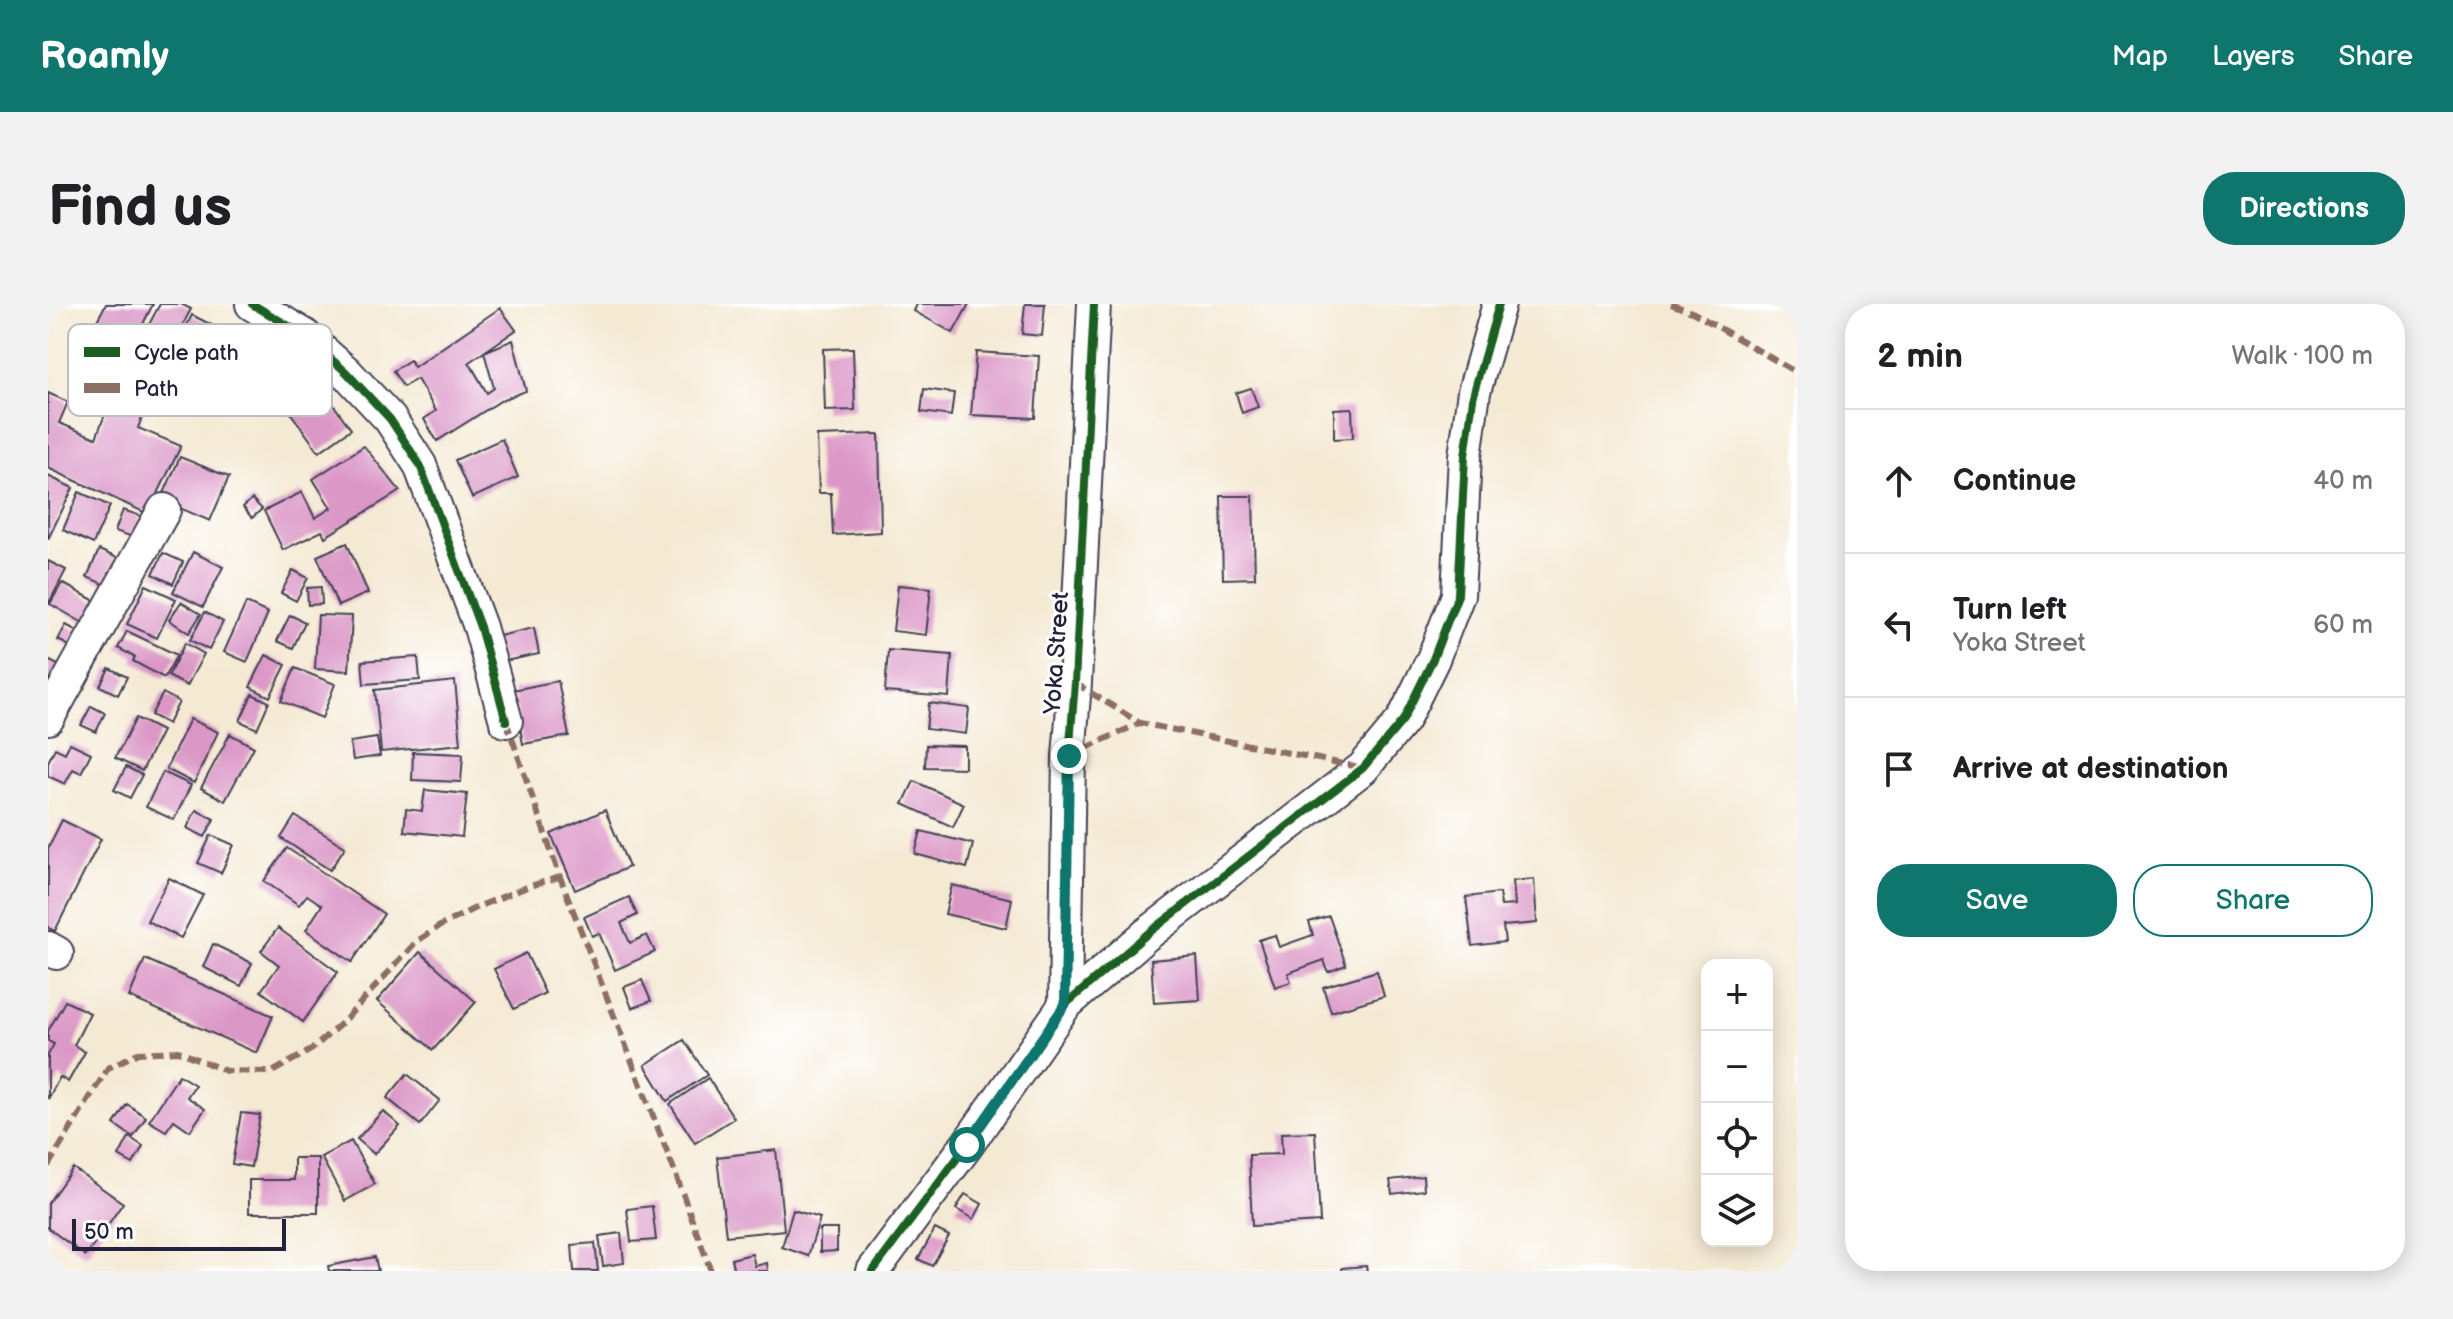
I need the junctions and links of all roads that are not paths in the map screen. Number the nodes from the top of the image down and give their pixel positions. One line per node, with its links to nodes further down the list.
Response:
1 (252, 304): 4 (street)
2 (1094, 304): 9 (street, Yoka Street)
3 (1499, 304): 9 (street)
4 (286, 324)
5 (332, 360): 8 (street)
6 (164, 510): 7 (street)
7 (48, 718)
8 (506, 721)
9 (1065, 1005): 10 (street)
10 (873, 1271)

